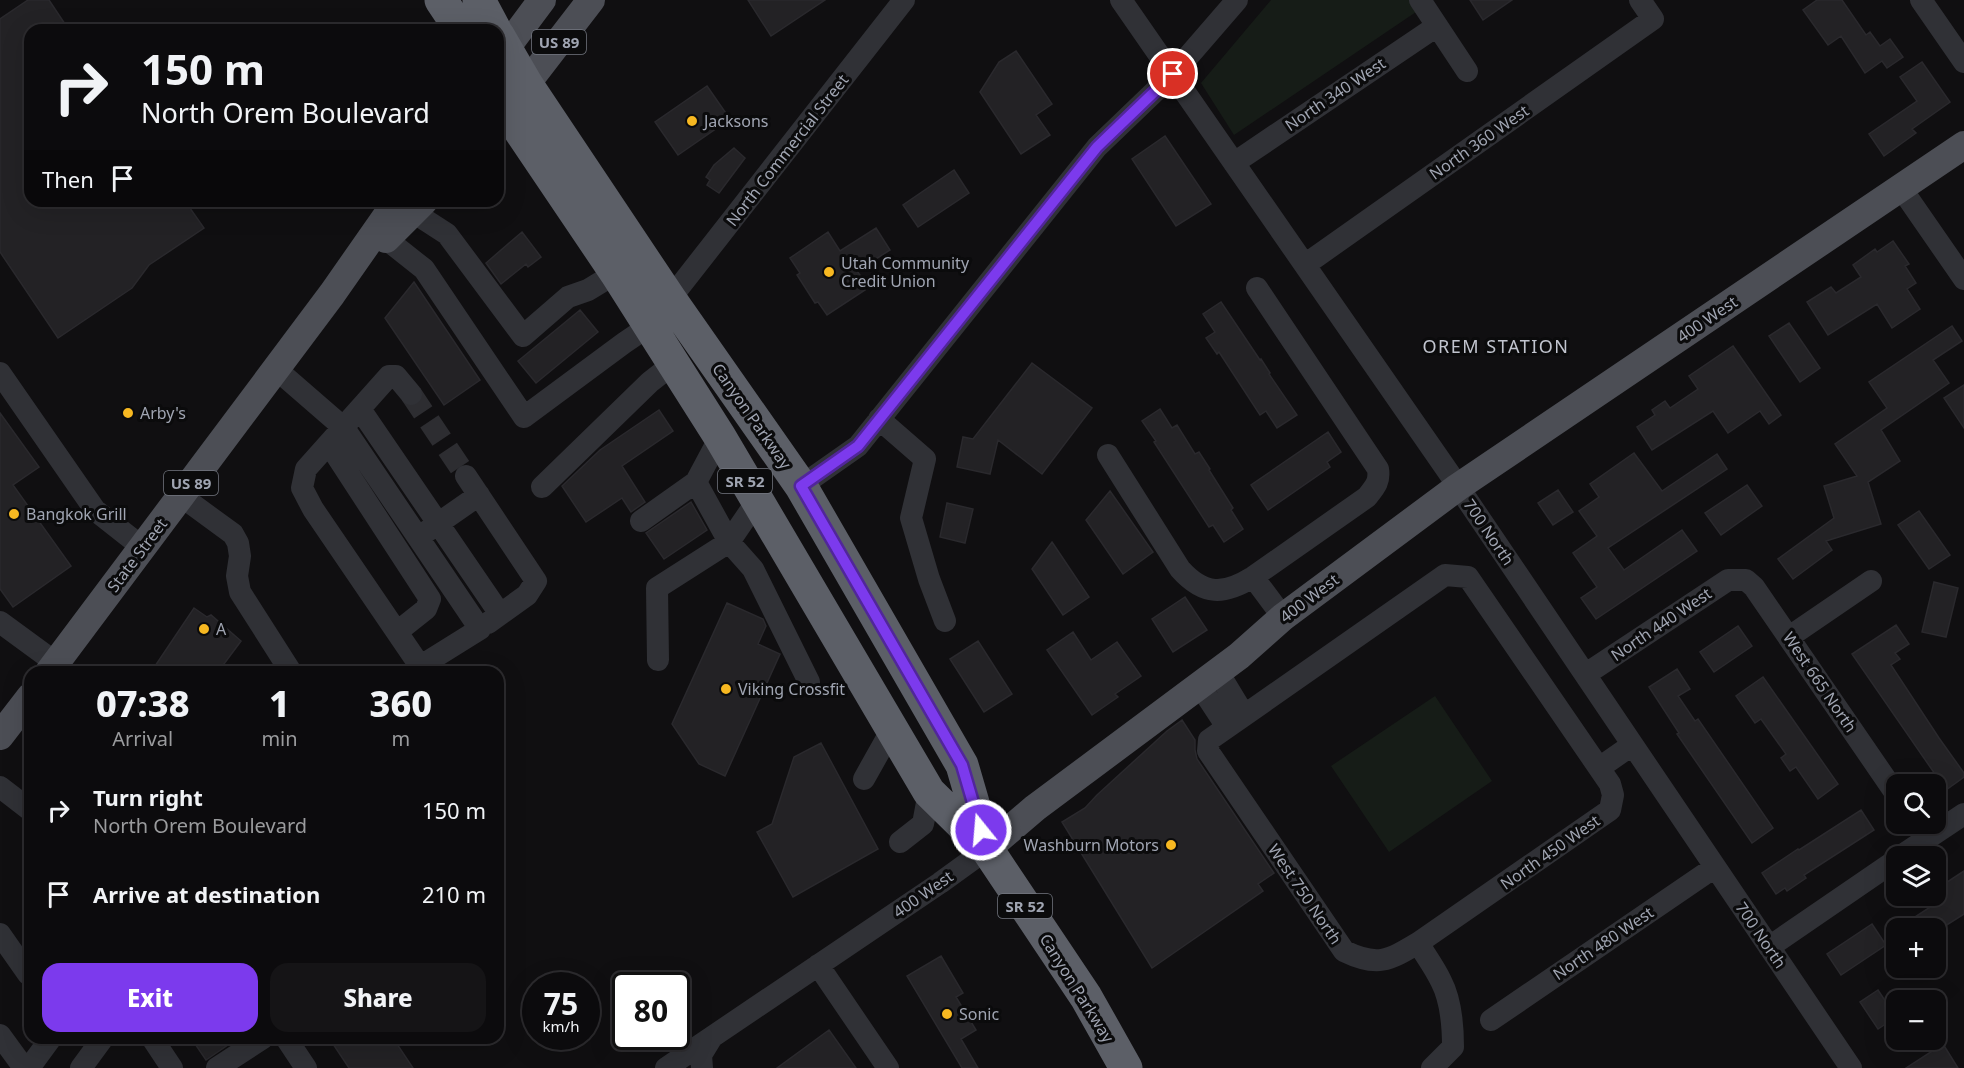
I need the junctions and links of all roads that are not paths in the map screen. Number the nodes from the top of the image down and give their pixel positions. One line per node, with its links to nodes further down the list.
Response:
1 (441, 0): 11 (highway)
2 (479, 0): 12 (highway, Canyon Parkway / SR 52)
3 (542, 0): 14 (main road, US 89)
4 (591, 0): 19 (main road, US 89)
5 (904, 0): 32 (street, North Commercial Street)
6 (1121, 0): 17 (street, 700 North)
7 (1237, 0): 17 (street)
8 (1420, 0): 13 (street)
9 (1640, 0): 27 (street, North 360 West)
10 (1921, 0): 15 (street)
11 (457, 24)
12 (490, 24)
13 (1437, 26): 16 (street); 21 (street, North 340 West)
14 (504, 38)
15 (1964, 62)
16 (1467, 71)
17 (1173, 74): 21 (street, 700 North); 39 (street)
18 (504, 80): 19 (highway, Canyon Parkway / SR 52)
19 (507, 103): 28 (highway, Canyon Parkway / SR 52); 32 (highway, Canyon Parkway / SR 52)
20 (1964, 145): 22 (main road, 400 West)
21 (1234, 163): 27 (street, 700 North)
22 (1901, 188): 29 (street); 47 (main road, 400 West)
23 (409, 207): 31 (main road, State Street / US 89)
24 (410, 207): 26 (main road, State Street / US 89)
25 (413, 207): 28 (street)
26 (386, 239): 31 (main road, State Street / US 89); 33 (street)
27 (1306, 264): 47 (street, 700 North)
28 (616, 273): 33 (highway, Canyon Parkway / SR 52)
29 (1964, 279)
30 (1257, 288): 56 (street)
31 (332, 294): 35 (main road, State Street / US 89)
32 (670, 299): 45 (highway, Canyon Parkway / SR 52)
33 (649, 326): 34 (highway, Canyon Parkway / SR 52)
34 (673, 364): 41 (highway, Canyon Parkway / SR 52); 46 (street)
35 (276, 369): 40 (street); 49 (main road, State Street / US 89)
36 (0, 373): 55 (street)
37 (411, 394): 38 (street)
38 (360, 409): 40 (street); 52 (street)
39 (879, 419): 45 (street); 61 (street)
40 (336, 436): 53 (street); 64 (street); 64 (street)
41 (720, 438): 44 (street); 50 (highway, Canyon Parkway / SR 52)
42 (1108, 455): 56 (street)
43 (466, 476): 48 (street)
44 (696, 482): 51 (street); 54 (street)
45 (801, 486): 91 (highway, Canyon Parkway / SR 52)
46 (542, 487)
47 (1458, 487): 60 (main road, 400 West); 72 (street, 700 North)
48 (479, 495): 52 (street); 59 (street)
49 (181, 496): 55 (main road, State Street / US 89); 69 (street)
50 (757, 501): 54 (street); 77 (highway, Canyon Parkway / SR 52)
51 (641, 521)
52 (439, 523): 53 (street); 59 (street)
53 (418, 537): 63 (street)
54 (729, 542): 66 (street); 74 (street)
55 (142, 548): 68 (main road, State Street / US 89)
56 (1253, 577): 60 (street)
57 (1737, 579): 65 (street, West 665 North); 72 (street, North 440 West)
58 (1871, 581): 65 (street)
59 (500, 614): 63 (street)
60 (1283, 617): 73 (main road, 400 West)
61 (945, 621)
62 (0, 622): 67 (street)
63 (480, 629): 71 (street)
64 (397, 632): 70 (street)
65 (1789, 637): 82 (street, West 665 North)
66 (658, 660)
67 (50, 666)
68 (54, 666)
69 (287, 666)
70 (414, 666)
71 (421, 666)
72 (1586, 674): 79 (street, 700 North)
73 (1209, 679): 76 (street); 91 (main road, 400 West)
74 (809, 682)
75 (24, 705): 78 (main road)
76 (1236, 721): 80 (street, West 750 North); 95 (street, West 750 North)
77 (892, 729): 81 (street); 84 (highway, Canyon Parkway / SR 52)
78 (0, 736)
79 (1632, 745): 80 (street); 92 (street, 700 North)
80 (1599, 768): 95 (street, North 450 West)
81 (864, 779)
82 (1886, 779)
83 (0, 787): 85 (street)
84 (929, 792): 89 (street); 91 (highway, Canyon Parkway / SR 52)
85 (24, 805)
86 (1964, 814): 87 (street)
87 (1946, 821)
88 (1919, 834): 90 (street)
89 (900, 842)
90 (1909, 846)
91 (987, 849): 97 (street, 400 West); 116 (highway, Canyon Parkway / SR 52)
92 (1715, 867): 96 (street, 700 North); 99 (street, North 480 West)
93 (1886, 867): 96 (street)
94 (0, 934): 98 (street)
95 (1418, 944): 117 (street)
96 (1769, 947): 118 (street, 700 North)
97 (818, 965): 101 (street, 400 West); 115 (street)
98 (24, 968)
99 (1491, 1020)
100 (0, 1035): 107 (street)
101 (712, 1037): 113 (street, 400 West); 114 (street)
102 (47, 1044): 108 (street)
103 (98, 1044): 109 (street)
104 (156, 1044): 110 (street)
105 (254, 1044): 111 (street)
106 (290, 1044): 112 (street)
107 (24, 1068)
108 (29, 1068)
109 (81, 1068)
110 (172, 1068)
111 (217, 1068)
112 (306, 1068)
113 (666, 1068)
114 (702, 1068)
115 (888, 1068)
116 (1126, 1068)
117 (1432, 1068)
118 (1851, 1068)

